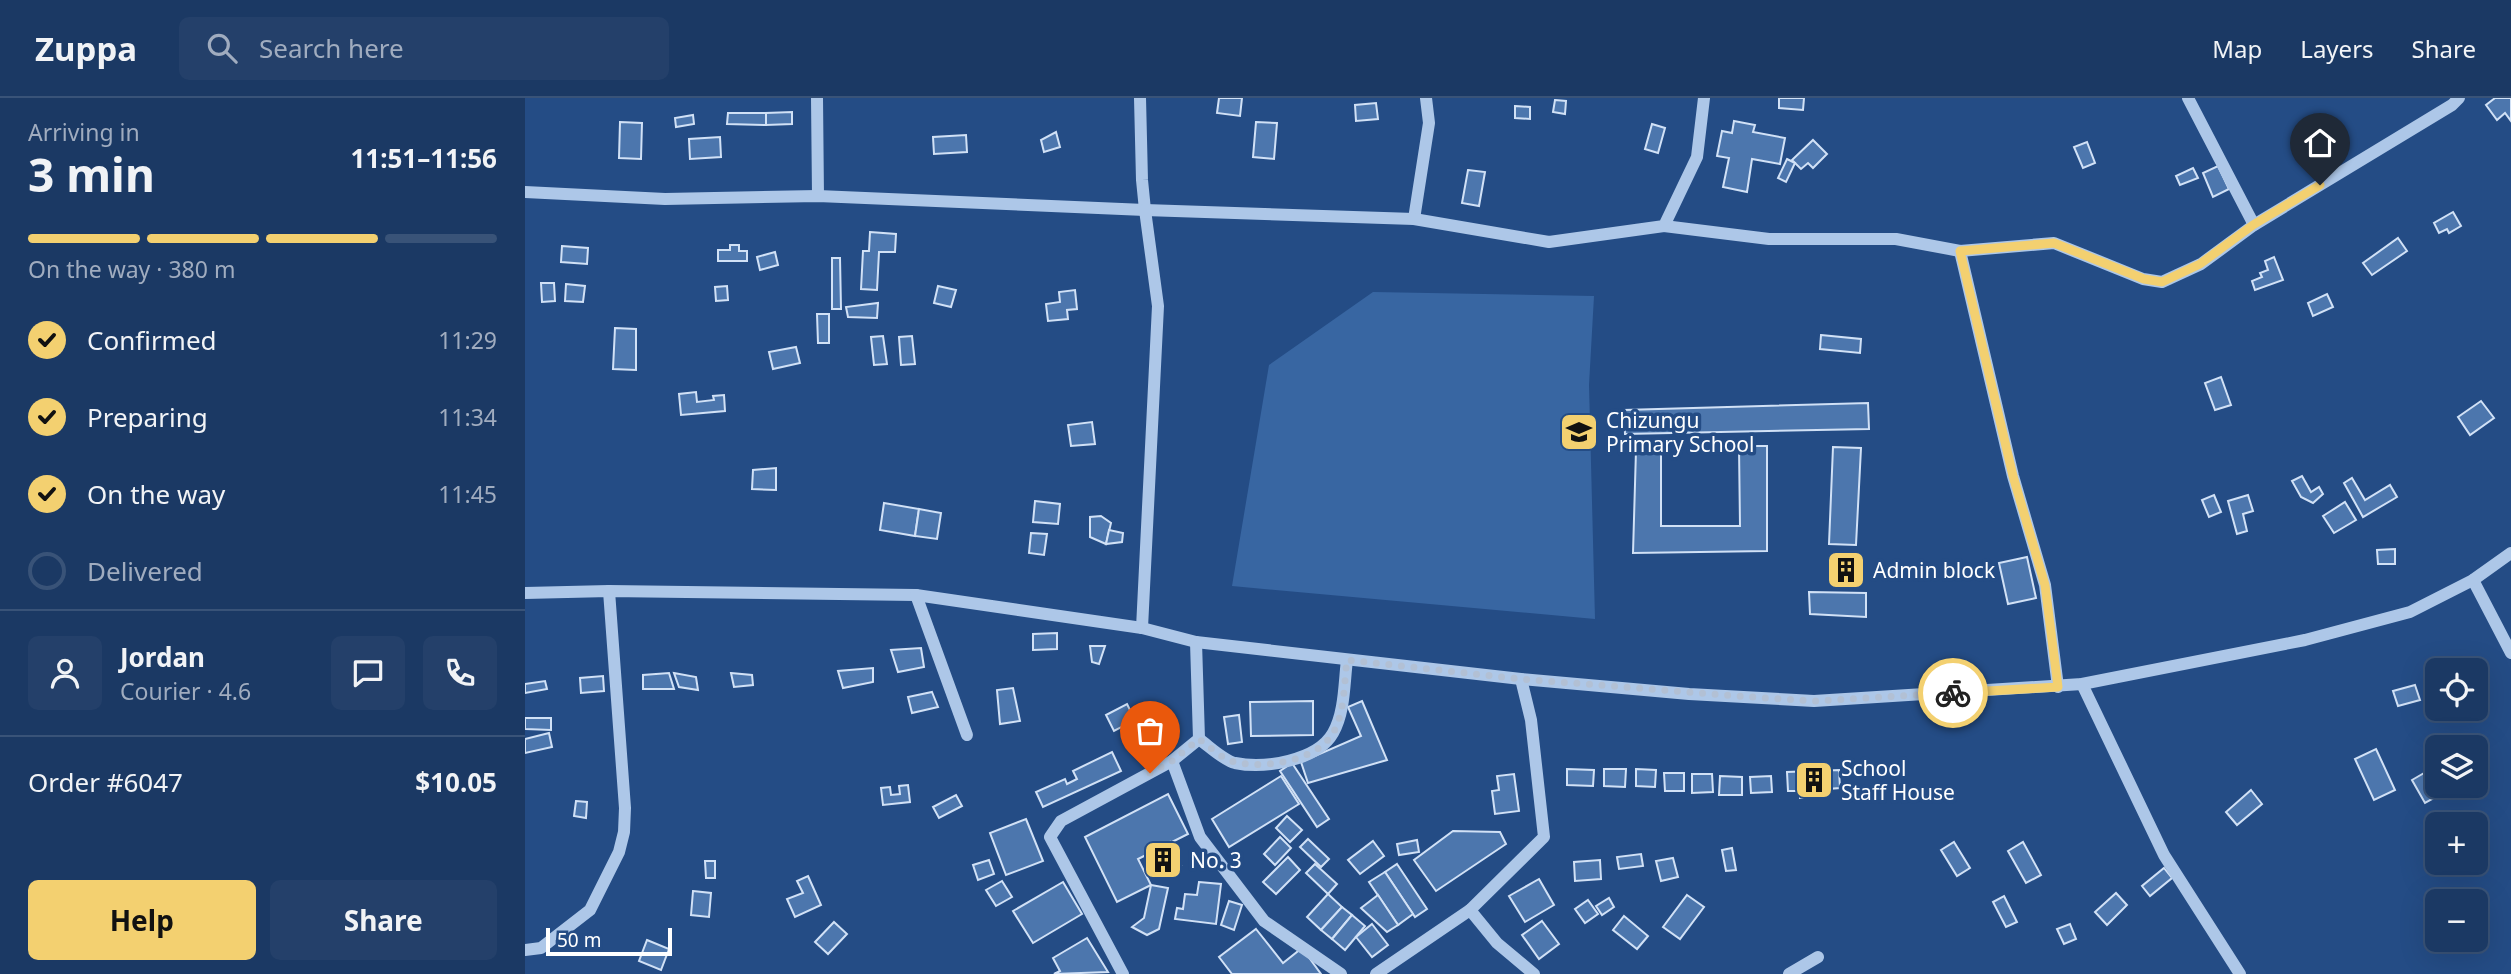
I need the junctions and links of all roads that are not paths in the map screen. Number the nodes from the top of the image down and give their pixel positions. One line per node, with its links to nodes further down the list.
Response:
1 (817, 98): 8 (street)
2 (1140, 98): 9 (street)
3 (1426, 98): 10 (street)
4 (1704, 98): 12 (street)
5 (2188, 98): 11 (street)
6 (2453, 100): 11 (street)
7 (525, 192): 8 (street)
8 (818, 196): 9 (street)
9 (1145, 210): 10 (street); 19 (street)
10 (1415, 219): 12 (street)
11 (2253, 225): 13 (street)
12 (1664, 226): 13 (street)
13 (1960, 251): 25 (street)
14 (2511, 554): 15 (street)
15 (2473, 580): 21 (street); 24 (street)
16 (609, 591): 17 (street); 18 (street); 30 (street)
17 (525, 593)
18 (916, 596): 19 (street); 26 (street)
19 (1142, 628): 20 (street)
20 (1196, 642): 22 (street); 27 (street)
21 (2511, 653)
22 (1347, 660): 23 (street); 27 (street)
23 (1521, 679): 25 (street); 29 (street)
24 (2082, 684): 25 (street); 37 (street)
25 (2058, 687)
26 (967, 735)
27 (1199, 739): 28 (street)
28 (1172, 761): 32 (street); 33 (street)
29 (1470, 910): 34 (street); 35 (street)
30 (525, 950)
31 (1818, 957): 36 (street)
32 (1123, 974)
33 (1341, 974)
34 (1376, 974)
35 (1534, 974)
36 (1789, 974)
37 (2240, 974)

